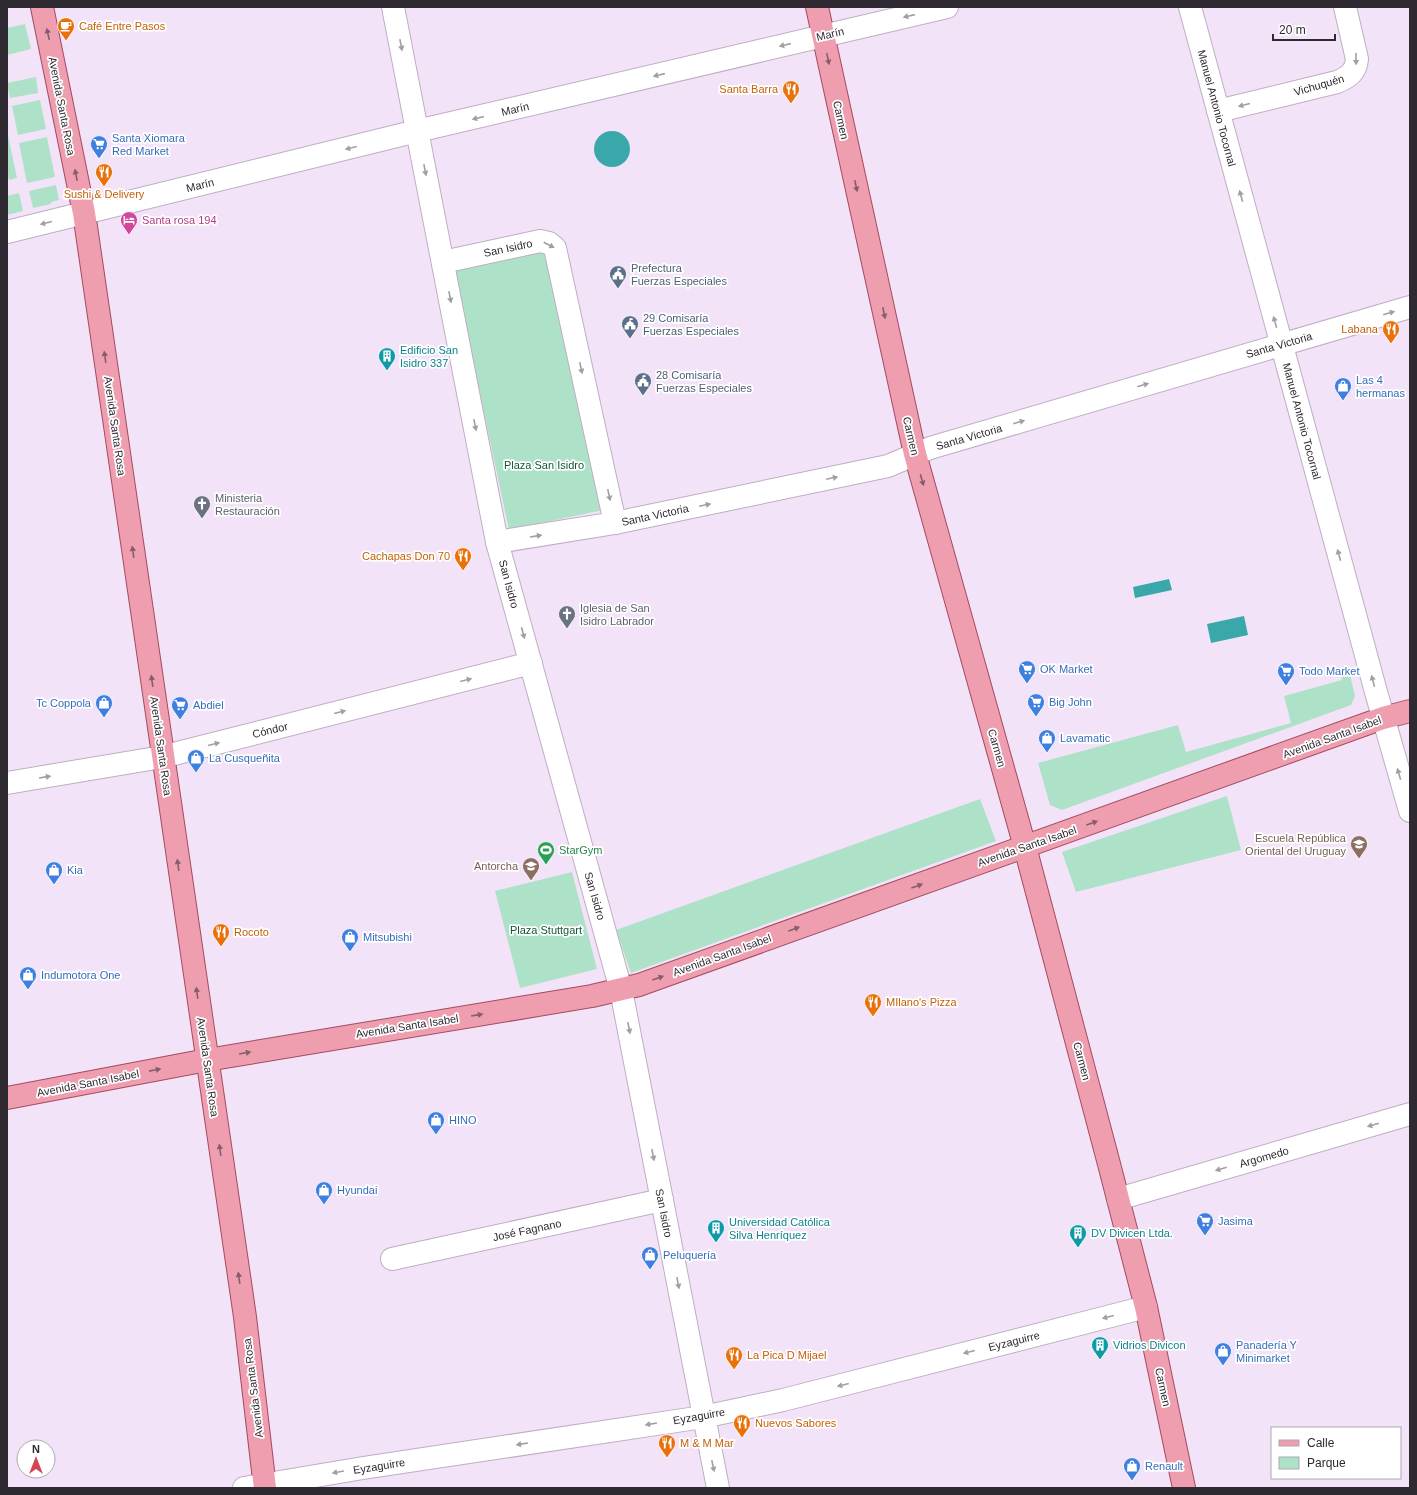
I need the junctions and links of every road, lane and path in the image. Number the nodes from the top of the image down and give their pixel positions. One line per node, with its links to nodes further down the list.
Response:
1 (42, 7): 10 (main road, Avenida Santa Rosa, one-way to 1)
2 (393, 7): 9 (street, San Isidro, one-way to 9)
3 (817, 7): 7 (main road, Carmen)
4 (947, 7): 7 (street, Marín, one-way to 7)
5 (1190, 7): 8 (street, Manuel Antonio Tocornal)
6 (1346, 7): 8 (street, Vichuquén, one-way to 8)
7 (823, 36): 9 (street, Marín, one-way to 9); 15 (main road, Carmen, one-way to 15)
8 (1218, 111): 14 (street, Manuel Antonio Tocornal, one-way to 8)
9 (417, 131): 10 (street, Marín, one-way to 10); 12 (street, San Isidro, one-way to 12)
10 (84, 213): 11 (street, Marín, one-way to 11); 21 (main road, Avenida Santa Rosa, one-way to 10)
11 (7, 232)
12 (443, 262): 16 (street, San Isidro, one-way to 16); 17 (street, San Isidro, one-way to 17)
13 (1410, 307): 14 (street, Santa Victoria, one-way to 13)
14 (1282, 344): 15 (street, Santa Victoria, one-way to 14); 20 (street, Manuel Antonio Tocornal, one-way to 14)
15 (915, 454): 16 (street, Santa Victoria, one-way to 15); 24 (main road, Carmen, one-way to 24)
16 (615, 523): 17 (street, Santa Victoria, one-way to 16)
17 (497, 542): 18 (street, San Isidro, one-way to 18)
18 (531, 663): 21 (street, Cóndor, one-way to 18); 25 (street, San Isidro)
19 (1410, 710): 20 (main road, Avenida Santa Isabel)
20 (1383, 718): 23 (street, Manuel Antonio Tocornal, one-way to 20); 24 (main road, Avenida Santa Isabel, one-way to 20)
21 (162, 757): 22 (street, Cóndor, one-way to 21); 26 (main road, Avenida Santa Rosa, one-way to 21)
22 (7, 783)
23 (1410, 811)
24 (1025, 847): 25 (main road, Avenida Santa Isabel, one-way to 24); 29 (main road, Carmen)
25 (621, 990): 26 (main road, Avenida Santa Isabel, one-way to 25); 30 (street, San Isidro, one-way to 30)
26 (207, 1060): 27 (main road, Avenida Santa Isabel, one-way to 26); 34 (main road, Avenida Santa Rosa, one-way to 26)
27 (7, 1098)
28 (1410, 1114): 29 (street, Argomedo, one-way to 29)
29 (1118, 1199): 32 (main road, Carmen)
30 (662, 1200): 31 (street, José Fagnano); 33 (street, San Isidro, one-way to 33)
31 (392, 1259)
32 (1146, 1307): 33 (street, Eyzaguirre, one-way to 33); 36 (main road, Carmen)
33 (703, 1417): 34 (street, Eyzaguirre, one-way to 34); 35 (street, San Isidro, one-way to 35)
34 (258, 1487)
35 (718, 1488)
36 (1184, 1488)

